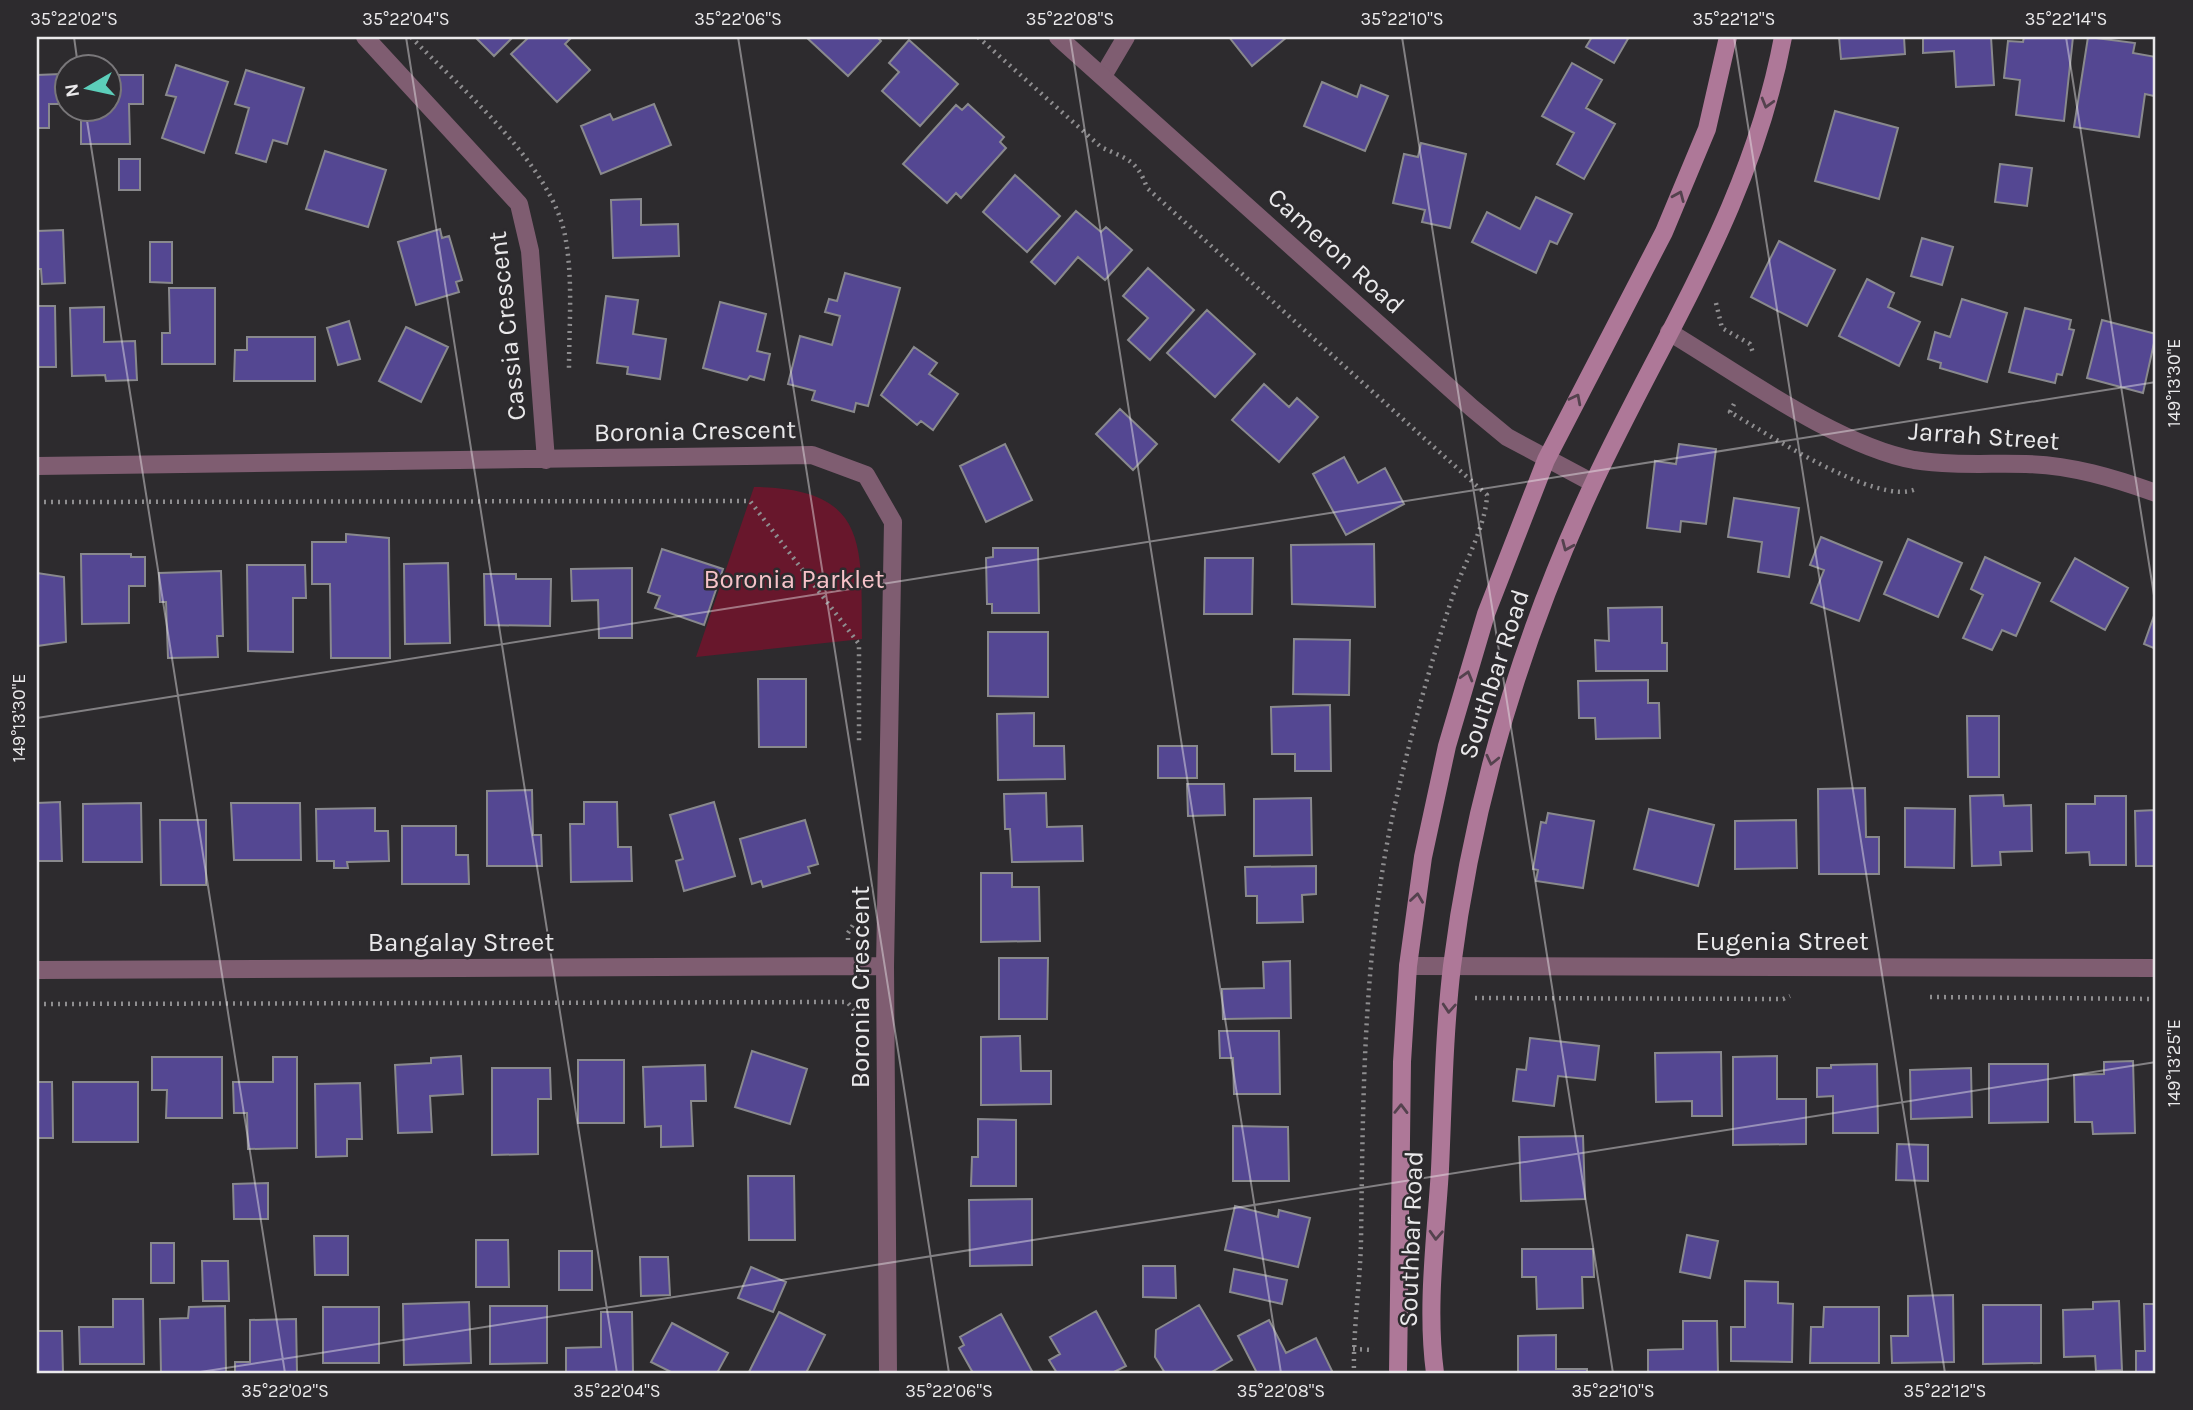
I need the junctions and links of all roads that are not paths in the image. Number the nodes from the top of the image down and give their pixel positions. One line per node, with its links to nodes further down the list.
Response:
1 (365, 37): 8 (street, Cassia Crescent)
2 (1058, 37): 6 (street, Cameron Road)
3 (1126, 37): 6 (street)
4 (1728, 37): 9 (main road, Southbar Road, one-way to 4)
5 (1783, 37): 7 (main road, Southbar Road, one-way to 7)
6 (1103, 76): 9 (street, Cameron Road)
7 (1669, 332): 11 (main road, Southbar Road); 12 (street, Jarrah Street)
8 (546, 460): 10 (street, Boronia Crescent); 13 (street, Boronia Crescent)
9 (1546, 460): 11 (street, Cameron Road); 14 (main road, Southbar Road, one-way to 9)
10 (37, 466)
11 (1593, 483): 15 (main road, Southbar Road, one-way to 15)
12 (2156, 493)
13 (885, 966): 17 (street, Bangalay Street); 18 (street, Boronia Crescent)
14 (1408, 966): 15 (street, Eugenia Street); 19 (main road, Southbar Road, one-way to 14)
15 (1452, 967): 16 (street, Eugenia Street); 20 (main road, Southbar Road, one-way to 20)
16 (2156, 968)
17 (37, 970)
18 (888, 1373)
19 (1398, 1373)
20 (1435, 1373)

